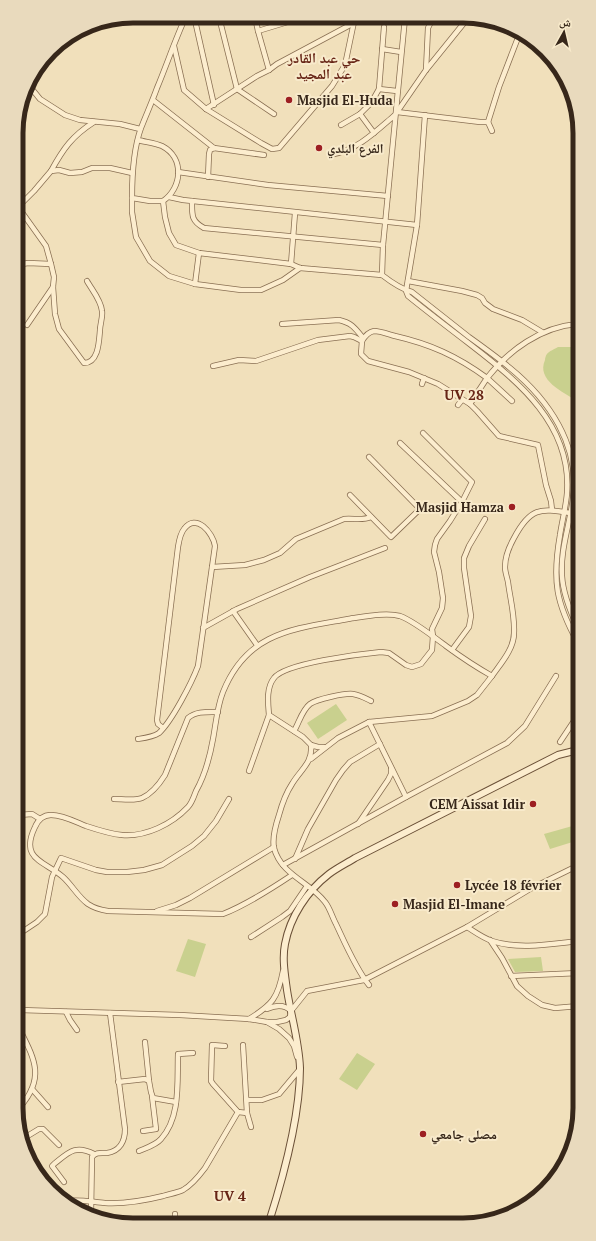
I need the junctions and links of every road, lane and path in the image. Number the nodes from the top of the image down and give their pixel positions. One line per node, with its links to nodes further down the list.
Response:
1 (183, 23): 13 (street)
2 (196, 23): 23 (street)
3 (221, 23): 19 (street)
4 (256, 23): 11 (street)
5 (284, 23): 11 (street)
6 (355, 23): 16 (street); 24 (street)
7 (404, 23): 15 (street)
8 (430, 23): 17 (street)
9 (464, 23): 17 (street)
10 (384, 27): 14 (street)
11 (258, 31): 16 (street)
12 (518, 38): 30 (street)
13 (174, 45): 22 (street); 24 (street)
14 (382, 49): 15 (street); 20 (street)
15 (401, 52): 21 (street)
16 (269, 70): 19 (street)
17 (426, 70): 27 (street)
18 (32, 88): 29 (street)
19 (237, 89): 23 (street); 25 (street)
20 (379, 89): 21 (street); 26 (street)
21 (397, 91): 27 (street)
22 (153, 100): 32 (street); 36 (street)
23 (214, 105): 24 (street)
24 (206, 109)
25 (274, 114)
26 (360, 114): 31 (street); 34 (street)
27 (396, 114): 28 (street); 34 (street); 43 (street)
28 (425, 115): 30 (street); 52 (street)
29 (94, 122): 32 (street); 39 (street)
30 (488, 122): 33 (street)
31 (340, 125)
32 (140, 129): 35 (street)
33 (492, 131)
34 (374, 133): 38 (street)
35 (138, 140): 40 (street); 41 (street)
36 (214, 148): 37 (street); 42 (street)
37 (264, 155)
38 (330, 155)
39 (51, 171): 41 (street); 45 (street)
40 (178, 172): 42 (street); 44 (street)
41 (132, 173): 46 (street)
42 (208, 177): 43 (street)
43 (388, 196): 51 (street)
44 (169, 197): 47 (street); 48 (street)
45 (23, 198)
46 (132, 198): 47 (street); 63 (street)
47 (163, 201): 55 (street)
48 (192, 201): 49 (street); 53 (street)
49 (295, 213): 51 (street); 53 (street)
50 (23, 214): 57 (street)
51 (385, 221): 52 (street); 54 (street)
52 (417, 225): 62 (street)
53 (292, 237): 54 (street); 58 (street)
54 (383, 246): 60 (street)
55 (199, 253): 58 (street); 63 (street)
56 (23, 264): 57 (street)
57 (51, 264): 64 (street)
58 (291, 264): 59 (street)
59 (300, 268): 60 (street); 63 (street)
60 (382, 275): 65 (street)
61 (86, 280): 64 (street)
62 (408, 281): 65 (street); 69 (street)
63 (195, 284)
64 (53, 287): 66 (street)
65 (406, 291): 73 (street); 75 (street)
66 (27, 324)
67 (282, 324): 70 (street)
68 (573, 324): 69 (street)
69 (542, 332): 73 (street)
70 (363, 339): 71 (street); 74 (street); 76 (street)
71 (427, 346): 72 (street); 79 (street)
72 (426, 351)
73 (501, 361): 75 (street); 90 (street)
74 (384, 365): 77 (street); 78 (street)
75 (497, 365): 79 (street); 95 (street)
76 (214, 366)
77 (382, 371)
78 (424, 378): 80 (street); 81 (street)
79 (487, 378): 82 (street); 83 (street)
80 (422, 384)
81 (462, 400): 83 (street); 84 (street)
82 (512, 401)
83 (470, 404): 85 (street)
84 (458, 405)
85 (493, 429): 87 (street); 94 (street)
86 (423, 433): 93 (street)
87 (489, 433)
88 (400, 443): 93 (street)
89 (369, 457): 97 (street)
90 (573, 465)
91 (573, 493): 96 (street)
92 (350, 495): 97 (street)
93 (462, 502): 105 (street)
94 (552, 510): 95 (street); 108 (street)
95 (564, 512): 96 (street); 104 (street)
96 (570, 513): 102 (street)
97 (371, 517): 100 (street)
98 (485, 519): 107 (street)
99 (385, 548): 101 (street)
100 (212, 567): 103 (street); 115 (street)
101 (233, 611): 103 (street); 106 (street)
102 (573, 617)
103 (204, 628): 115 (street)
104 (573, 633)
105 (433, 636): 106 (street); 107 (street); 112 (street)
106 (257, 645): 111 (street)
107 (452, 650): 108 (street)
108 (492, 676): 113 (street)
109 (556, 676): 126 (street)
110 (371, 701): 116 (street)
111 (218, 712): 127 (street); 130 (street)
112 (268, 715): 116 (street); 125 (street)
113 (369, 722): 119 (street); 121 (street)
114 (573, 722): 118 (street)
115 (163, 728): 117 (street)
116 (294, 731): 120 (street)
117 (138, 739)
118 (560, 742)
119 (380, 744): 124 (street); 133 (street)
120 (311, 745): 121 (street); 123 (street)
121 (324, 747): 123 (street)
122 (573, 751): 139 (street)
123 (309, 760): 132 (street)
124 (391, 768): 126 (street); 131 (street)
125 (250, 771)
126 (406, 797): 131 (street)
127 (114, 799)
128 (229, 799): 136 (street)
129 (23, 815): 130 (street)
130 (40, 819): 136 (street)
131 (357, 825): 133 (street)
132 (274, 847): 134 (street); 140 (street)
133 (295, 858): 134 (street)
134 (283, 865): 137 (street)
135 (573, 867): 141 (street)
136 (54, 871): 140 (street); 142 (street)
137 (292, 875): 138 (street); 140 (street)
138 (307, 886): 139 (street); 143 (street)
139 (313, 890): 146 (street); 149 (street)
140 (152, 913)
141 (467, 927): 144 (street); 149 (street)
142 (23, 931)
143 (251, 937)
144 (490, 940): 145 (street); 148 (street)
145 (573, 942)
146 (284, 968): 153 (street); 154 (street)
147 (573, 973): 148 (street)
148 (511, 976): 151 (street)
149 (364, 980): 150 (street); 154 (street)
150 (369, 985)
151 (573, 1006)
152 (23, 1010): 155 (street)
153 (262, 1011): 154 (street); 157 (street)
154 (291, 1011): 158 (street); 165 (street)
155 (66, 1012): 156 (street); 159 (street)
156 (110, 1013): 157 (street); 167 (street)
157 (249, 1019): 158 (street)
158 (267, 1022): 165 (street)
159 (77, 1030)
160 (23, 1036): 168 (street)
161 (145, 1042): 166 (street)
162 (243, 1045): 170 (street)
163 (224, 1046): 174 (street)
164 (193, 1053): 171 (street)
165 (300, 1066): 170 (street); 188 (street)
166 (149, 1081): 167 (street); 169 (street)
167 (118, 1082): 181 (street)
168 (32, 1089): 172 (street); 173 (street)
169 (152, 1096): 171 (street); 177 (street)
170 (247, 1100): 175 (street)
171 (176, 1102): 180 (street)
172 (23, 1104)
173 (48, 1107)
174 (238, 1112): 175 (street); 184 (street)
175 (247, 1113): 176 (street)
176 (251, 1127)
177 (143, 1131)
178 (27, 1136): 179 (street)
179 (58, 1145)
180 (139, 1151)
181 (94, 1154): 182 (street); 184 (street)
182 (64, 1182)
183 (74, 1200): 184 (street)
184 (91, 1201): 185 (street)
185 (91, 1210)
186 (175, 1214): 187 (street)
187 (176, 1218)
188 (270, 1218)

